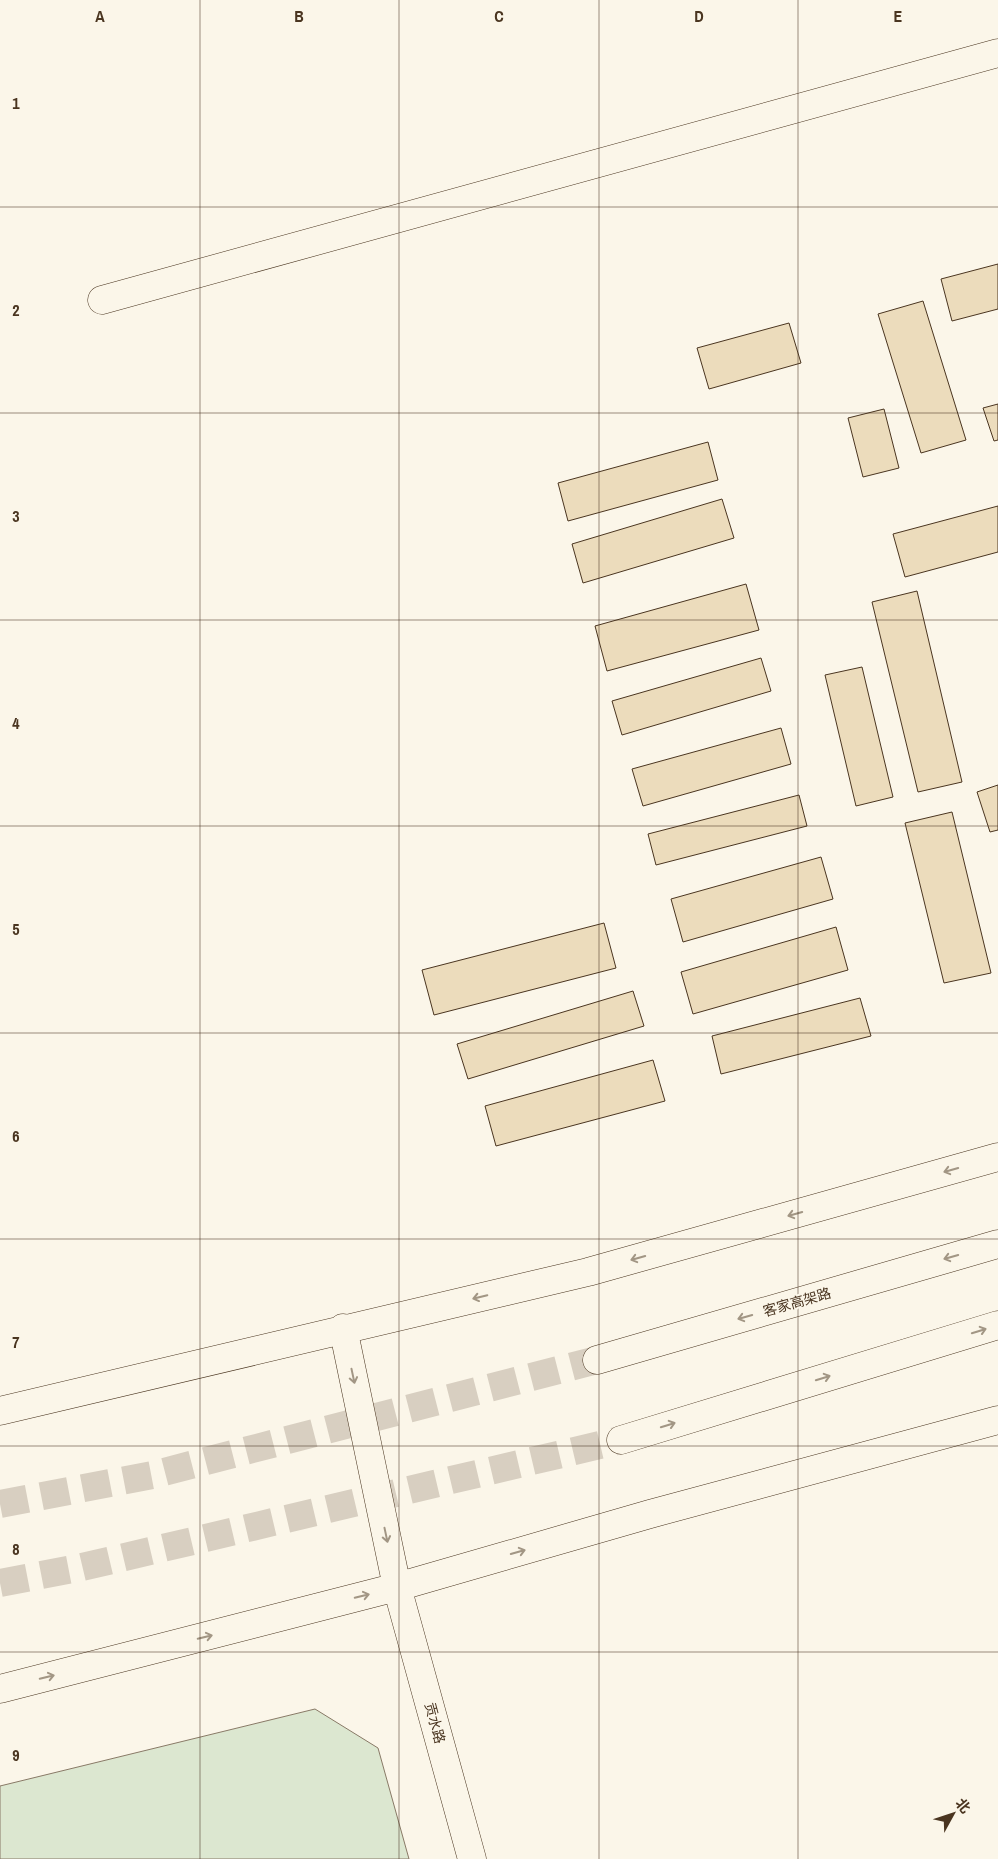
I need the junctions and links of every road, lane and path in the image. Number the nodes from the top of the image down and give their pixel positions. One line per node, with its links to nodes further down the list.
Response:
1 (998, 53): 2 (main road)
2 (102, 300)
3 (998, 1157): 6 (main road, one-way to 6)
4 (998, 1244): 7 (main road, 客家高架路, one-way to 7)
5 (998, 1325): 10 (main road, one-way to 5)
6 (342, 1328): 8 (main road); 11 (main road, 贡水路, one-way to 11)
7 (597, 1360)
8 (0, 1411)
9 (998, 1420): 11 (main road, one-way to 9)
10 (621, 1440)
11 (397, 1587): 12 (main road, one-way to 11); 13 (main road, 贡水路)
12 (0, 1689)
13 (472, 1859)

